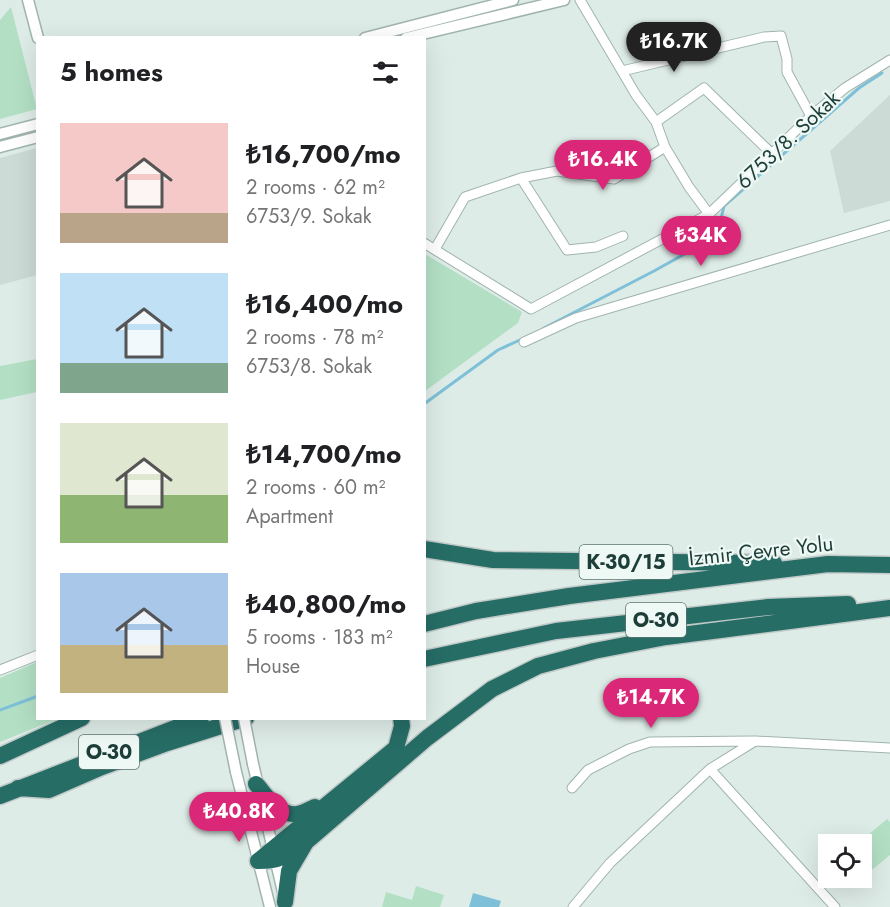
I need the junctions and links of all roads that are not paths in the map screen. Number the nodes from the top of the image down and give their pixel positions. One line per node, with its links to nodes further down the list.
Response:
1 (28, 0): 8 (street)
2 (513, 0): 6 (street)
3 (564, 0): 7 (street)
4 (580, 0): 11 (street)
5 (395, 34): 6 (street); 9 (street)
6 (408, 35): 7 (street)
7 (429, 35)
8 (37, 36)
9 (380, 36)
10 (890, 60): 12 (street, 6753/8. Sokak)
11 (622, 71): 12 (street); 13 (street)
12 (811, 116): 19 (street, 6753/8. Sokak)
13 (656, 122): 18 (street); 19 (street)
14 (36, 125): 15 (street)
15 (0, 134)
16 (36, 138): 17 (street)
17 (0, 147)
18 (665, 147): 20 (street); 21 (street)
19 (771, 153): 21 (street, 6753/8. Sokak)
20 (522, 178): 23 (street); 25 (street)
21 (709, 214): 25 (street, 6753/8. Sokak)
22 (890, 225): 26 (street)
23 (623, 236)
24 (426, 244): 25 (street)
25 (435, 249)
26 (524, 342)
27 (426, 549): 28 (highway, K-30/15)
28 (828, 564): 29 (highway, İzmir Çevre Yolu / O-30); 32 (highway, İzmir Çevre Yolu / O-30)
29 (890, 565)
30 (890, 603): 34 (highway, O-30)
31 (890, 608): 51 (highway)
32 (426, 624)
33 (36, 656): 35 (street)
34 (426, 659)
35 (0, 670)
36 (78, 720): 44 (highway, O-30)
37 (196, 720): 47 (highway, O-30)
38 (225, 720): 52 (street, bridge)
39 (239, 720): 47 (highway)
40 (245, 720): 46 (street, bridge)
41 (401, 720): 50 (highway)
42 (755, 741): 43 (street); 45 (street); 48 (street)
43 (890, 748)
44 (0, 756)
45 (710, 769): 54 (street); 55 (street)
46 (256, 784): 50 (highway); 52 (street)
47 (18, 788): 49 (highway, O-30)
48 (572, 788)
49 (0, 796)
50 (330, 801): 52 (highway)
51 (306, 842): 52 (highway); 53 (highway)
52 (268, 856): 53 (street); 53 (street)
53 (280, 905)
54 (573, 907)
55 (835, 907)

